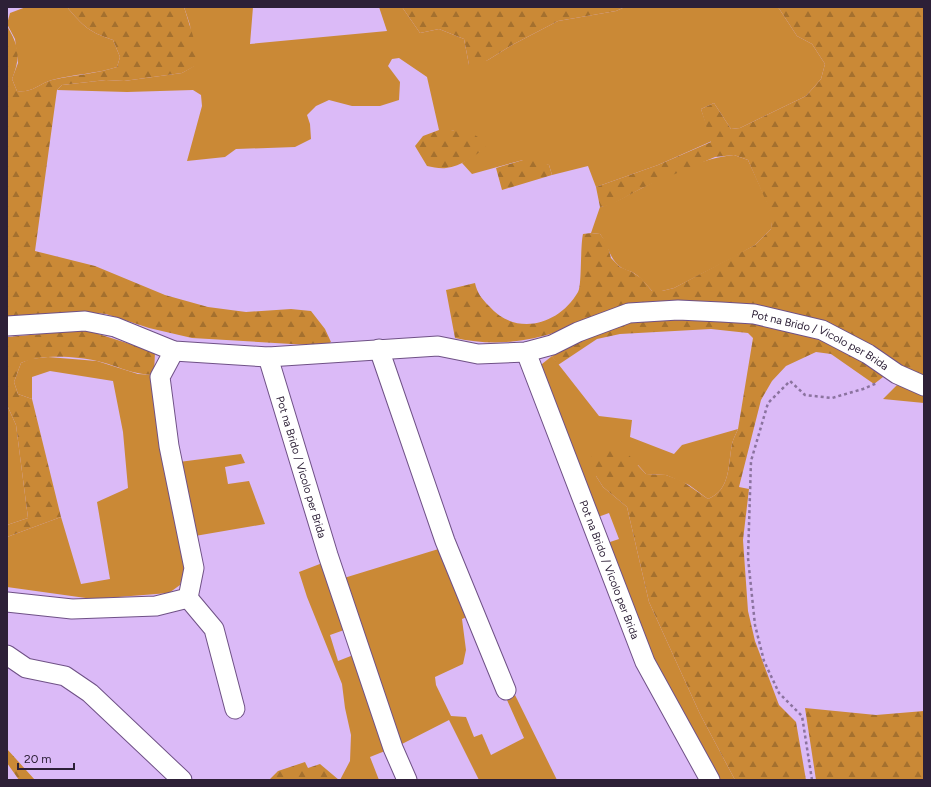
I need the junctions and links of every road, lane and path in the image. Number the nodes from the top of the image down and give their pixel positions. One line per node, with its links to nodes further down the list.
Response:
1 (7, 326): 3 (street, Pot na Brido / Vicolo per Brida)
2 (379, 349): 4 (street, Pot na Brido / Vicolo per Brida); 5 (street, Pot na Brido / Vicolo per Brida); 11 (street)
3 (174, 351): 5 (street, Pot na Brido / Vicolo per Brida); 8 (street)
4 (526, 352): 6 (street, Pot na Brido / Vicolo per Brida); 15 (street, Pot na Brido / Vicolo per Brida)
5 (268, 357): 14 (street, Pot na Brido / Vicolo per Brida)
6 (897, 374): 7 (street, Pot na Brido / Vicolo per Brida); 16 (path)
7 (924, 386)
8 (188, 598): 9 (street); 12 (street)
9 (7, 602)
10 (7, 655): 13 (street)
11 (506, 690)
12 (235, 709)
13 (182, 780)
14 (407, 780)
15 (710, 780)
16 (812, 780)

